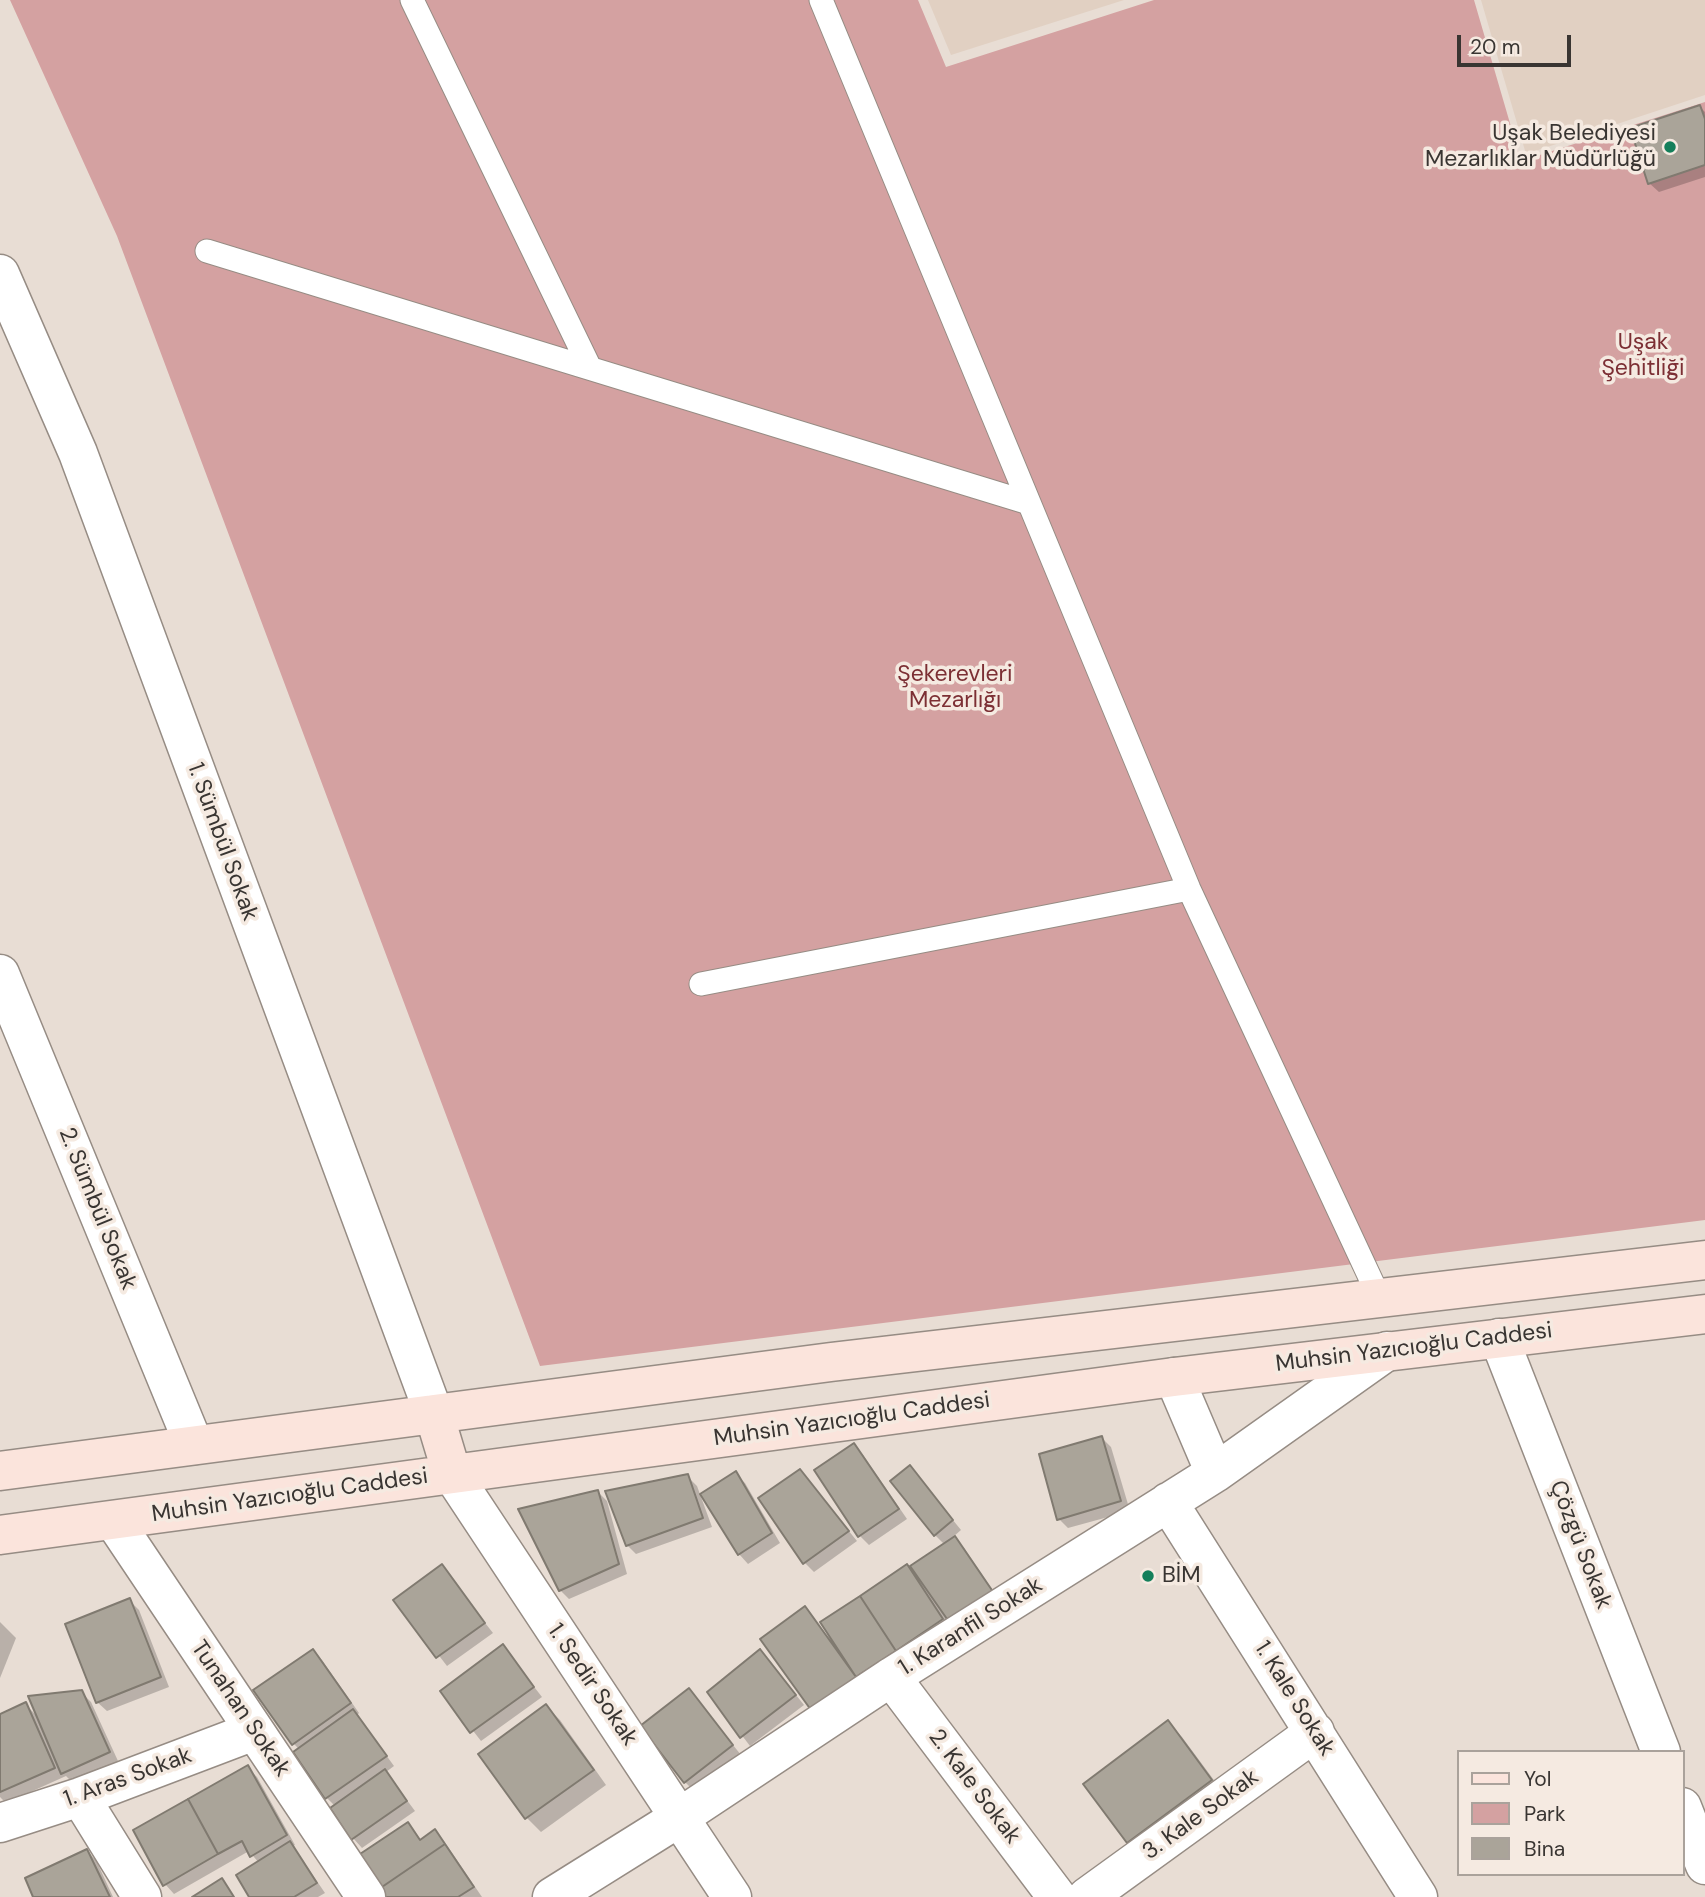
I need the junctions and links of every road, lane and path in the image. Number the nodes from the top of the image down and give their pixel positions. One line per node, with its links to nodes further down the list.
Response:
1 (412, 0): 5 (lane)
2 (821, 0): 6 (lane)
3 (207, 251): 5 (lane)
4 (0, 274): 16 (street, 1. Sümbül Sokak)
5 (590, 368): 6 (lane)
6 (1029, 503): 7 (lane)
7 (1189, 889): 9 (lane); 11 (lane)
8 (0, 974): 17 (street, 2. Sümbül Sokak)
9 (701, 984)
10 (1705, 1260): 11 (street)
11 (1380, 1299): 14 (street); 16 (street)
12 (1705, 1314): 13 (street, Muhsin Yazıcıoğlu Caddesi)
13 (1499, 1338): 14 (street, Muhsin Yazıcıoğlu Caddesi); 27 (street, Çözgü Sokak)
14 (1387, 1351): 15 (street, Muhsin Yazıcıoğlu Caddesi); 20 (street, 1. Karanfil Sokak)
15 (1174, 1377): 19 (street, Muhsin Yazıcıoğlu Caddesi); 20 (street)
16 (434, 1414): 17 (street); 19 (street)
17 (194, 1445): 18 (street)
18 (0, 1471)
19 (452, 1474): 22 (street, Muhsin Yazıcıoğlu Caddesi); 30 (street, 1. Sedir Sokak)
20 (1215, 1474): 21 (street, 1. Karanfil Sokak)
21 (1168, 1502): 24 (street, 1. Karanfil Sokak); 26 (street, 1. Kale Sokak)
22 (114, 1521): 23 (street, Muhsin Yazıcıoğlu Caddesi); 25 (street, Tunahan Sokak)
23 (0, 1535)
24 (891, 1677): 30 (street, 1. Karanfil Sokak); 37 (street, 2. Kale Sokak)
25 (254, 1731): 28 (street, 1. Aras Sokak); 34 (street, Tunahan Sokak)
26 (1315, 1732): 38 (street, 3. Kale Sokak); 39 (street, 1. Kale Sokak)
27 (1660, 1750)
28 (80, 1797): 31 (street, 1. Aras Sokak); 33 (street)
29 (1684, 1812): 32 (street)
30 (680, 1816): 35 (street, 1. Karanfil Sokak); 36 (street, 1. Sedir Sokak)
31 (0, 1823)
32 (1705, 1865)
33 (142, 1897)
34 (366, 1897)
35 (552, 1897)
36 (732, 1897)
37 (1057, 1897)
38 (1087, 1897)
39 (1418, 1897)

